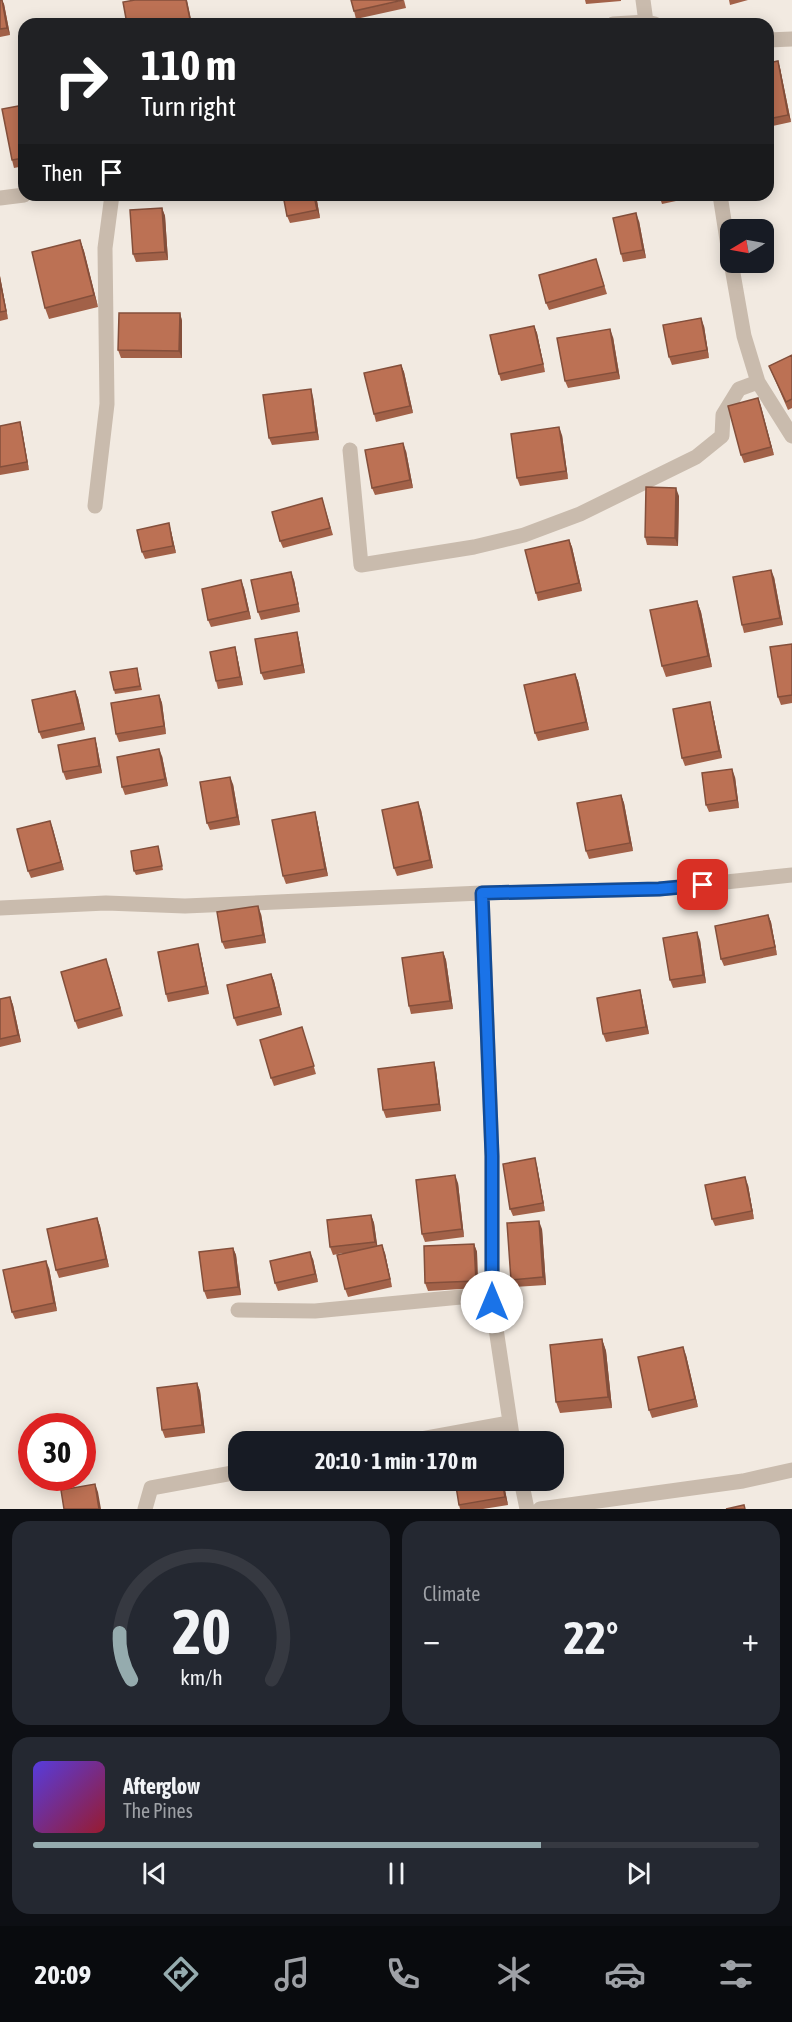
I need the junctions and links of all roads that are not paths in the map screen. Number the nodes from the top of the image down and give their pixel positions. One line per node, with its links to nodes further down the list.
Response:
1 (643, 0): 2 (street)
2 (649, 18)
3 (792, 39): 4 (street)
4 (774, 40)
5 (18, 196): 6 (street)
6 (0, 198)
7 (111, 201): 14 (street)
8 (721, 201): 9 (street)
9 (724, 219)
10 (733, 273): 11 (street)
11 (759, 382): 12 (street); 13 (street)
12 (792, 436)
13 (350, 450)
14 (95, 506)
15 (792, 875): 16 (street)
16 (482, 893): 17 (street); 18 (street)
17 (0, 908)
18 (492, 1294): 19 (street); 20 (street)
19 (238, 1310)
20 (509, 1423): 21 (street); 22 (street)
21 (465, 1431)
22 (511, 1431)
23 (792, 1470): 28 (street)
24 (228, 1474): 26 (street)
25 (523, 1491): 27 (street)
26 (146, 1509)
27 (527, 1509)
28 (540, 1509)

